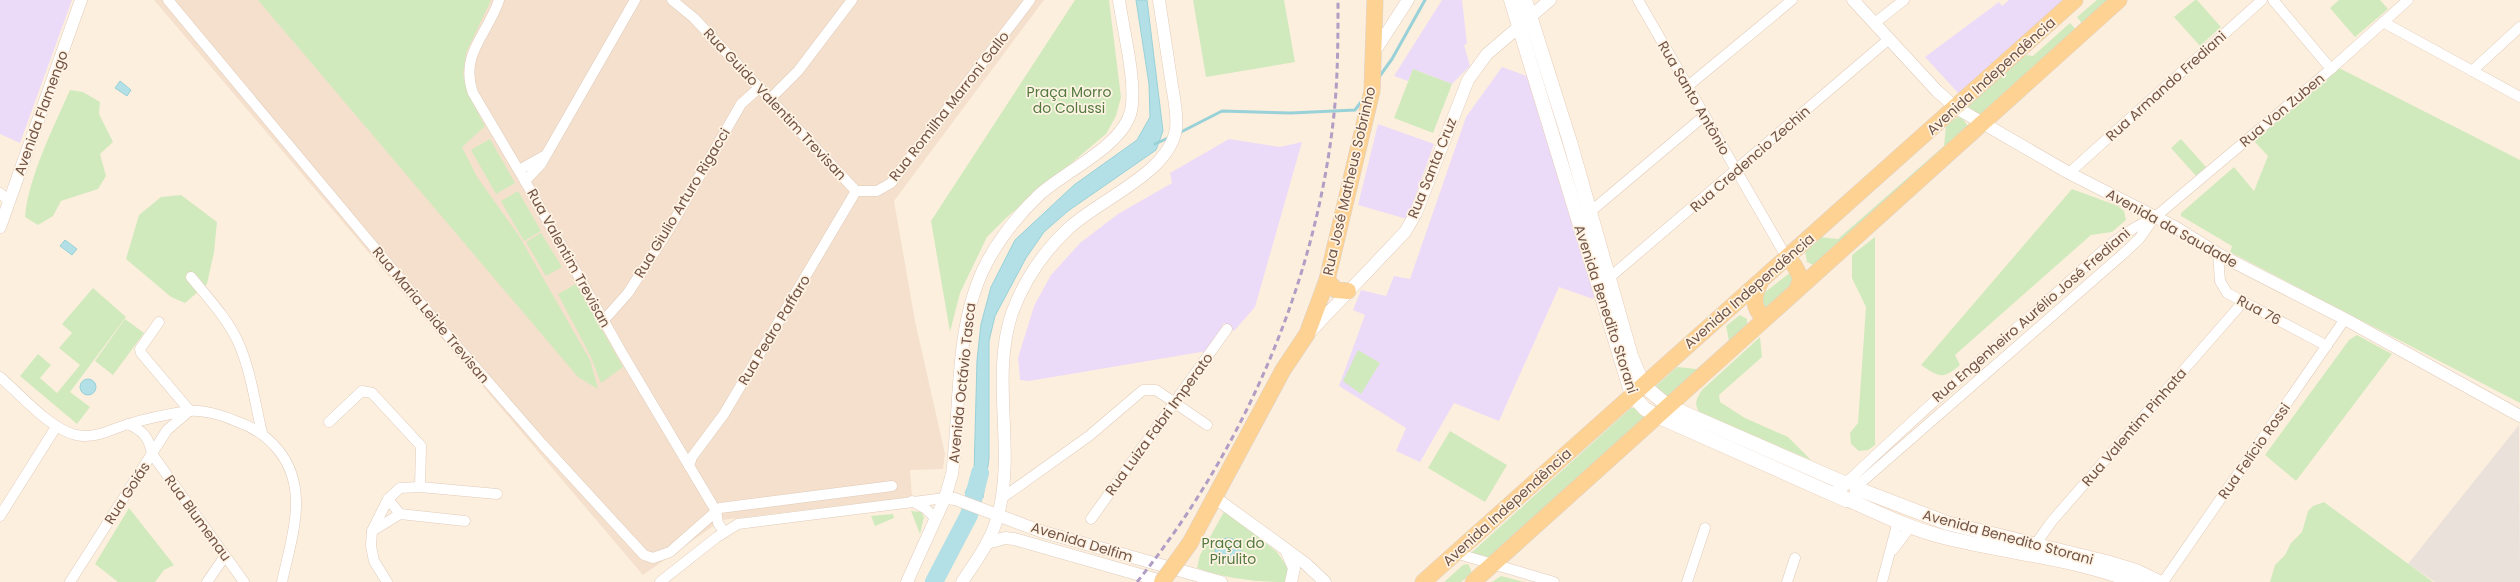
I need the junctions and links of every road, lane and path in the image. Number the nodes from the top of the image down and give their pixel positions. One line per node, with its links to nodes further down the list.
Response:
1 (81, 0): 49 (street, Avenida Flamengo)
2 (168, 0): 95 (street, Rua Maria Leide Trevisan)
3 (499, 0): 44 (street, Rua Valentim Trevisan)
4 (635, 0): 26 (street)
5 (642, 0): 26 (street)
6 (672, 0): 27 (street, Rua Guido Valentim Trevisan)
7 (685, 0): 27 (street, Rua Guido Valentim Trevisan)
8 (852, 0): 39 (street)
9 (1030, 0): 48 (street, Rua Romilha Marroni Gallo)
10 (1118, 0): 91 (street, Avenida Octávio Tasca)
11 (1159, 0): 92 (street)
12 (1375, 0): 33 (main road, Rua José Matheus Sobrinho)
13 (1408, 0): 33 (street)
14 (1511, 0): 28 (main road, Avenida Benedito Storani)
15 (1525, 0): 28 (main road, Avenida Benedito Storani)
16 (1550, 0): 28 (street, Rua Santa Cruz)
17 (1638, 0): 36 (street, Rua Santo Antônio)
18 (1792, 0): 36 (street)
19 (1854, 0): 29 (street, Avenida da Saudade)
20 (1904, 0): 29 (street)
21 (2074, 0): 40 (main road, Avenida Independência)
22 (2119, 0): 42 (main road, Avenida Independência)
23 (2262, 0): 46 (street, Rua Armando Frediani)
24 (2273, 0): 34 (street)
25 (2408, 0): 30 (street, Rua Von Zuben)
26 (629, 13): 43 (street)
27 (694, 18): 37 (street, Rua Guido Valentim Trevisan)
28 (1525, 21): 50 (main road, Avenida Benedito Storani); 52 (main road, Avenida Benedito Storani); 64 (street, Rua Santa Cruz)
29 (1876, 22): 32 (street, Avenida da Saudade)
30 (2383, 22): 34 (street, Rua Von Zuben); 35 (street)
31 (2520, 27): 35 (street)
32 (1889, 39): 40 (street, Avenida da Saudade); 45 (street, Rua Credencio Zechin)
33 (1371, 58): 59 (main road, Rua José Matheus Sobrinho)
34 (2331, 69): 51 (street, Rua Von Zuben)
35 (2472, 71): 38 (street)
36 (1688, 86): 41 (street, Rua Santo Antônio)
37 (760, 87): 39 (street, Rua Guido Valentim Trevisan); 68 (street, Rua Giulio Arturo Rigacci)
38 (2520, 97)
39 (771, 98): 48 (street, Rua Guido Valentim Trevisan)
40 (1955, 107): 42 (street, Avenida da Saudade); 55 (main road, Avenida Independência)
41 (1704, 116): 45 (street, Rua Santo Antônio); 50 (street)
42 (1982, 123): 46 (street, Avenida da Saudade); 63 (main road, Avenida Independência)
43 (544, 156): 44 (street); 47 (street)
44 (519, 170): 47 (street, Rua Valentim Trevisan)
45 (1736, 172): 55 (street, Rua Santo Antônio); 58 (street, Rua Credencio Zechin)
46 (2069, 173): 51 (street, Avenida da Saudade)
47 (526, 181): 68 (street, Rua Valentim Trevisan)
48 (856, 192): 85 (street, Rua Pedro Paffaro)
49 (5, 197): 53 (street, Avenida Flamengo)
50 (1590, 212): 52 (main road); 58 (main road, Avenida Benedito Storani)
51 (2154, 218): 54 (street, Avenida da Saudade); 56 (street, Rua Engenheiro Aurélio José Frediani); 60 (street, Rua Engenheiro Aurélio José Frediani)
52 (1579, 222): 62 (main road, Avenida Benedito Storani)
53 (0, 227)
54 (2218, 254): 65 (street, Rua 76); 67 (street, Avenida da Saudade)
55 (1787, 258): 61 (main road, Avenida Independência); 63 (main road)
56 (2082, 271): 60 (street); 88 (street, Rua Engenheiro Aurélio José Frediani)
57 (191, 277): 83 (street)
58 (1609, 278): 62 (main road); 74 (main road, Avenida Benedito Storani)
59 (1328, 280): 64 (main road); 71 (main road, Rua José Matheus Sobrinho)
60 (2092, 282): 88 (street, Rua Engenheiro Aurélio José Frediani)
61 (1760, 283): 66 (main road); 74 (main road, Avenida Independência)
62 (1598, 288): 74 (main road, Avenida Benedito Storani)
63 (1797, 290): 66 (main road, Avenida Independência)
64 (1348, 291): 71 (street, Rua Santa Cruz)
65 (2243, 302): 72 (street, Rua 76); 107 (street, Rua Valentim Pinhata)
66 (1764, 318): 77 (main road, Avenida Independência)
67 (2345, 319): 72 (street, Rua Felício Rossi); 78 (street, Avenida da Saudade)
68 (604, 320): 85 (street, Rua Valentim Trevisan)
69 (159, 322): 76 (street)
70 (1228, 329): 75 (street, Rua Luiza Fabri Imperato)
71 (1308, 334): 90 (main road, Rua José Matheus Sobrinho)
72 (2327, 346): 133 (street, Rua Felício Rossi)
73 (0, 376): 82 (street)
74 (1637, 390): 77 (main road, Avenida Benedito Storani); 109 (main road, Avenida Independência)
75 (1175, 402): 81 (street); 92 (street); 100 (street, Rua Luiza Fabri Imperato)
76 (190, 411): 80 (street); 83 (street); 84 (street, Rua Goiás)
77 (1662, 411): 88 (main road, Avenida Benedito Storani); 112 (main road, Avenida Independência)
78 (2520, 416)
79 (328, 422): 87 (street)
80 (128, 424): 82 (street); 84 (street, Rua Blumenau)
81 (1206, 425)
82 (56, 427): 98 (street)
83 (262, 433): 116 (street)
84 (152, 454): 110 (street, Rua Blumenau); 113 (street, Rua Goiás)
85 (689, 466): 95 (street, Rua Valentim Trevisan)
86 (892, 486): 95 (street)
87 (420, 487): 89 (street); 93 (street)
88 (1850, 489): 102 (main road, Avenida Benedito Storani); 107 (main road, Avenida Benedito Storani)
89 (497, 494)
90 (1214, 497): 108 (street); 121 (main road, Rua José Matheus Sobrinho, bridge)
91 (950, 498): 94 (street); 97 (street, Avenida Delfim); 99 (street, Avenida Octávio Tasca)
92 (1002, 498): 97 (street)
93 (388, 499): 96 (street); 104 (street)
94 (912, 501): 99 (street); 105 (street)
95 (716, 511): 105 (street, Rua Valentim Trevisan)
96 (400, 514): 101 (street); 104 (street)
97 (998, 515): 106 (street); 122 (street, Avenida Delfim)
98 (0, 516)
99 (935, 518): 119 (street, Avenida Octávio Tasca)
100 (1091, 519)
101 (464, 521)
102 (1904, 524): 107 (main road, Avenida Benedito Storani); 130 (street)
103 (1705, 528): 128 (street)
104 (372, 531): 117 (street)
105 (724, 532): 118 (street)
106 (987, 543): 120 (street); 121 (street, Avenida Delfim)
107 (2032, 550): 131 (main road, Avenida Benedito Storani); 132 (main road, Avenida Benedito Storani)
108 (1287, 552): 123 (street); 124 (street)
109 (1456, 553): 112 (street); 125 (main road, Avenida Independência)
110 (225, 556): 114 (street); 115 (street, Rua Blumenau)
111 (1795, 558): 129 (street)
112 (1494, 564): 126 (main road, Avenida Independência); 127 (street)
113 (70, 582)
114 (208, 582)
115 (244, 582)
116 (282, 582)
117 (387, 582)
118 (660, 582)
119 (907, 582)
120 (962, 582)
121 (1163, 582)
122 (1221, 582)
123 (1291, 582)
124 (1325, 582)
125 (1423, 582)
126 (1473, 582)
127 (1554, 582)
128 (1687, 582)
129 (1787, 582)
130 (1882, 582)
131 (2135, 582)
132 (2159, 582)
133 (2164, 582)

